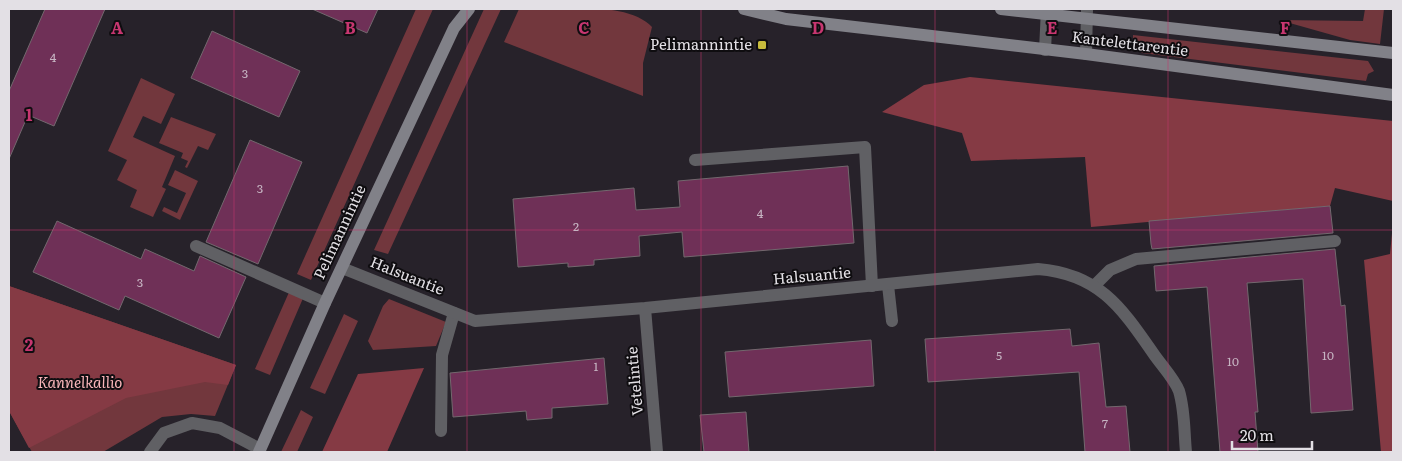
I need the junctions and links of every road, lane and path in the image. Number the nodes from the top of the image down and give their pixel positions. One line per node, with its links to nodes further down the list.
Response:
1 (456, 9): 7 (main road, Pelimannintie)
2 (469, 9): 7 (main road, Pelimannintie)
3 (744, 9): 8 (main road, Kantelettarentie)
4 (1001, 9): 5 (main road, Kantelettarentie)
5 (1047, 12): 6 (main road, Kantelettarentie); 8 (street)
6 (1087, 14): 9 (main road, Kantelettarentie); 10 (street)
7 (454, 28): 15 (main road, Pelimannintie)
8 (1045, 50): 10 (main road, Kantelettarentie)
9 (1393, 53)
10 (1086, 54): 11 (main road, Kantelettarentie)
11 (1393, 95)
12 (695, 160): 17 (street)
13 (1335, 241): 18 (street)
14 (196, 246): 19 (street)
15 (342, 268): 19 (main road, Pelimannintie); 21 (street, Halsuantie)
16 (888, 285): 17 (street, Halsuantie); 18 (street, Halsuantie); 22 (street)
17 (872, 286): 20 (street, Halsuantie)
18 (1094, 286): 27 (street, Halsuantie)
19 (326, 303): 24 (main road, Pelimannintie)
20 (645, 308): 21 (street, Halsuantie); 26 (street, Vetelintie)
21 (454, 313): 23 (street)
22 (892, 320)
23 (441, 431)
24 (260, 451): 25 (street)
25 (150, 452)
26 (657, 452)
27 (1186, 452)

